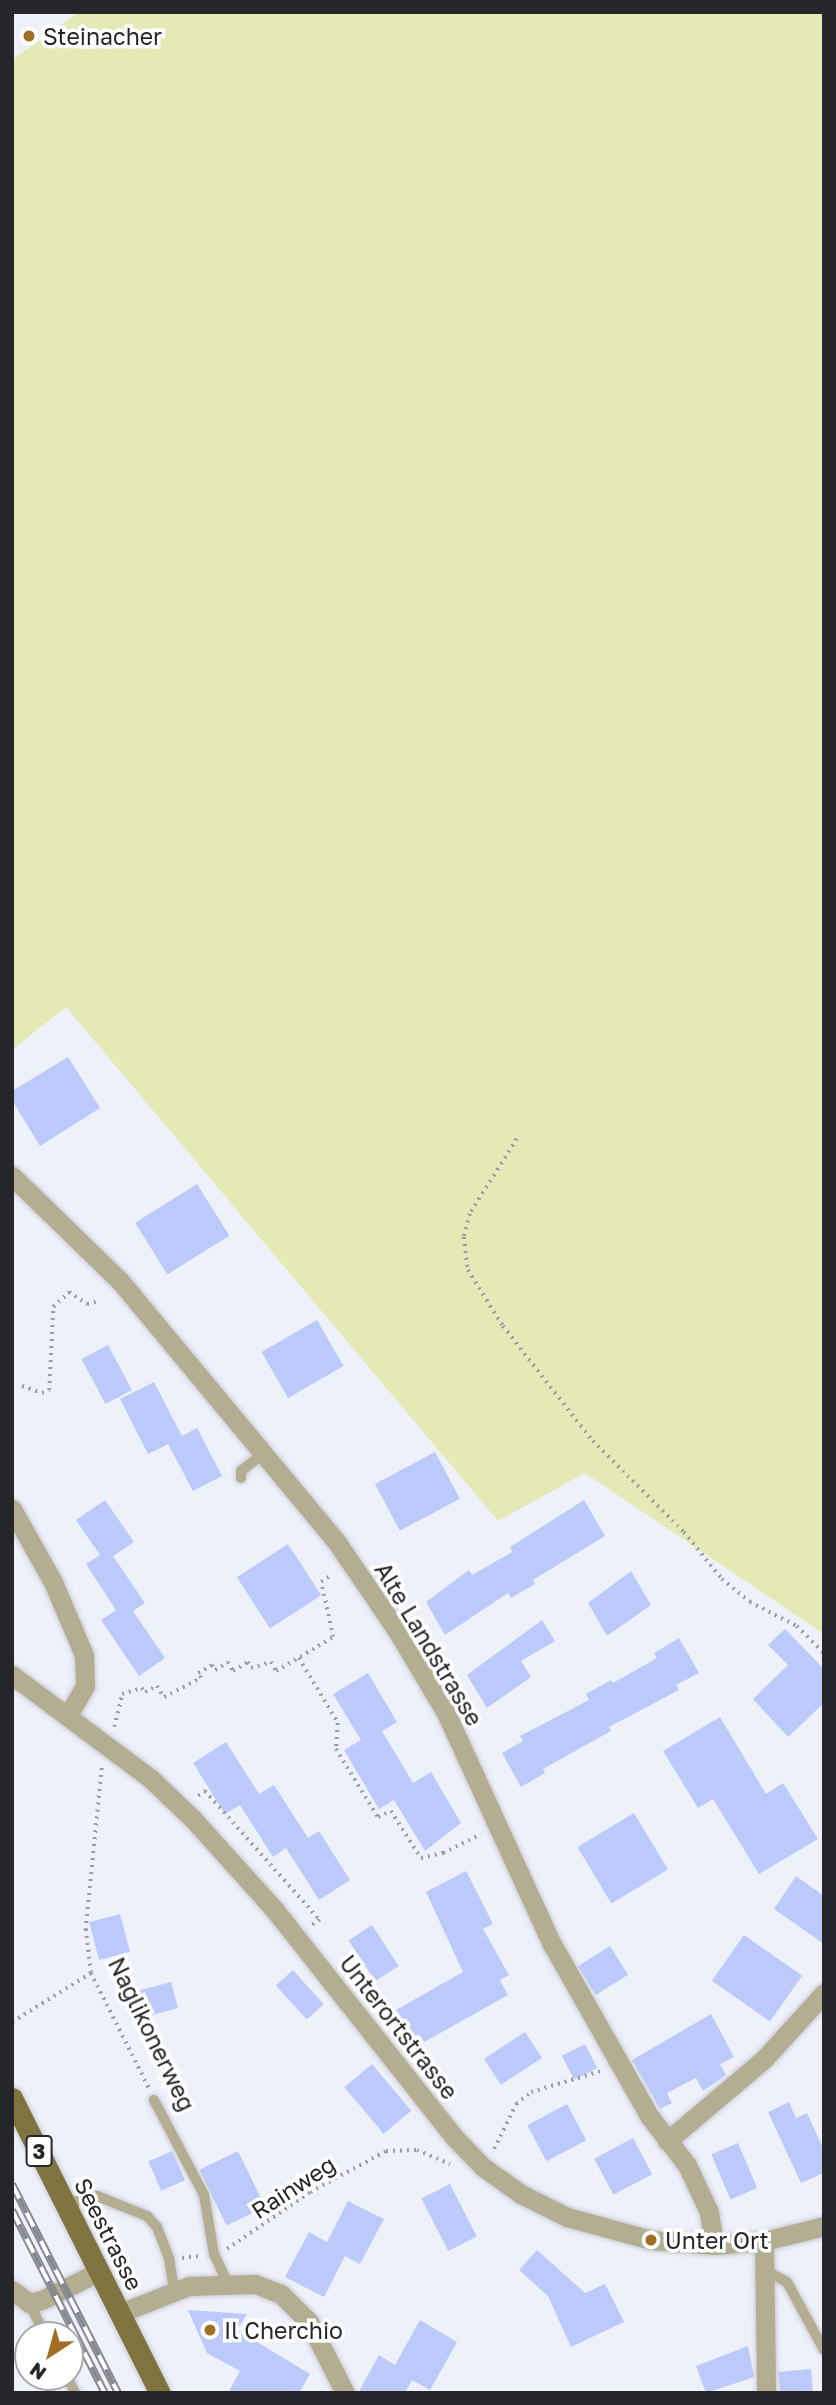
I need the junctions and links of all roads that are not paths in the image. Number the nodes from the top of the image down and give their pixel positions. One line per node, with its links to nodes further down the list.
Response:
1 (12, 1177): 2 (street, Alte Landstrasse)
2 (264, 1453): 3 (lane); 10 (street, Alte Landstrasse)
3 (242, 1478)
4 (12, 1509): 6 (street)
5 (12, 1675): 6 (street, Unterortstrasse)
6 (68, 1716): 14 (street, Unterortstrasse)
7 (824, 1993): 10 (street)
8 (12, 2098): 11 (main road, Seestrasse / 3)
9 (154, 2100): 17 (lane, Naglikonerweg)
10 (667, 2141): 14 (street, Alte Landstrasse)
11 (65, 2204): 16 (main road, Seestrasse / 3); 19 (lane)
12 (824, 2225): 13 (street, Unterortstrasse)
13 (764, 2241): 14 (street, Unterortstrasse); 15 (street)
14 (714, 2245)
15 (764, 2270): 23 (lane); 26 (street)
16 (98, 2272): 20 (street); 21 (main road, Seestrasse / 3)
17 (227, 2282): 19 (street); 25 (street)
18 (12, 2290): 20 (street)
19 (174, 2290): 21 (street)
20 (29, 2303): 22 (lane)
21 (120, 2313): 24 (main road, Seestrasse / 3)
22 (38, 2321)
23 (824, 2350)
24 (160, 2393)
25 (345, 2393)
26 (766, 2393)

